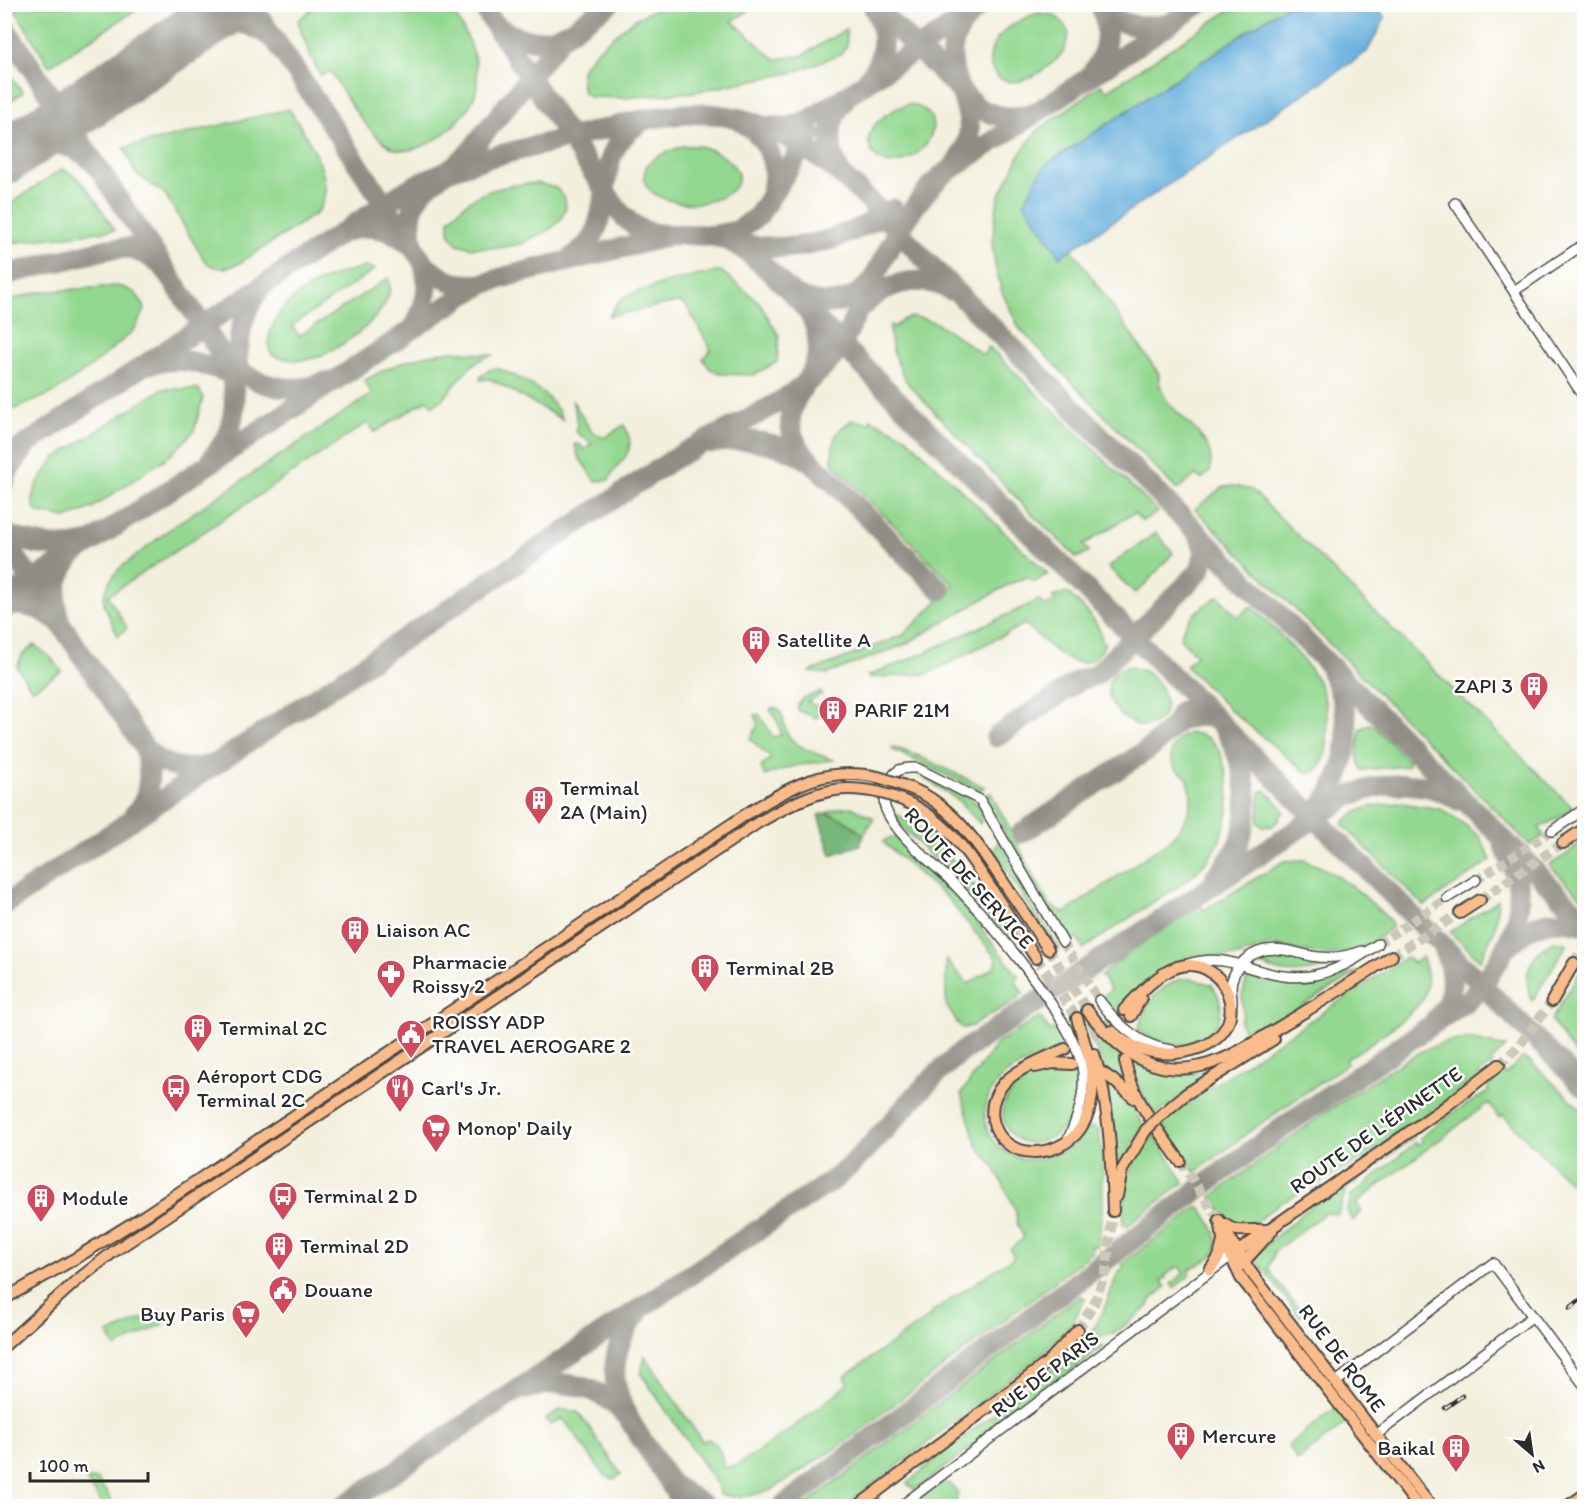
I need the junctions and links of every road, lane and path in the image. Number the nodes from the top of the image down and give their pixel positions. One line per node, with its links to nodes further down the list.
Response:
1 (1455, 203): 3 (street)
2 (1584, 244): 3 (street)
3 (1514, 291): 4 (street)
4 (1584, 397)
5 (1584, 809): 7 (street)
6 (1584, 829): 8 (main road)
7 (1552, 831)
8 (1563, 843)
9 (1476, 879): 10 (street)
10 (1447, 898)
11 (1480, 900): 12 (main road)
12 (1460, 913)
13 (1063, 942): 33 (street, ROUTE DE SERVICE)
14 (1048, 949): 41 (main road, bridge)
15 (1392, 956): 23 (main road)
16 (1036, 958): 44 (main road, bridge)
17 (1241, 963): 17 (street); 19 (street); 22 (street)
18 (1574, 963): 21 (main road)
19 (1178, 967): 22 (main road); 24 (main road)
20 (1099, 1000): 26 (street)
21 (1552, 1001)
22 (1232, 1006): 26 (main road)
23 (1306, 1012): 26 (main road); 33 (main road, bridge)
24 (1127, 1013)
25 (1065, 1049): 30 (main road)
26 (1192, 1052)
27 (1125, 1061): 32 (main road)
28 (1072, 1064): 30 (main road)
29 (1499, 1065): 36 (main road, ROUTE DE L'ÉPINETTE)
30 (1021, 1072): 33 (main road)
31 (1103, 1073): 32 (main road)
32 (1148, 1115): 34 (main road)
33 (1067, 1141)
34 (1180, 1161)
35 (1219, 1220): 36 (main road); 37 (main road); 38 (main road)
36 (1270, 1228): 38 (main road, ROUTE DE L'ÉPINETTE); 39 (main road, ROUTE DE L'ÉPINETTE)
37 (1223, 1240): 38 (main road); 40 (main road, RUE DE PARIS)
38 (1233, 1254): 39 (main road, RUE DE ROME); 40 (street, RUE DE PARIS)
39 (1240, 1267): 45 (main road, RUE DE ROME); 51 (main road, RUE DE ROME)
40 (1210, 1270): 50 (street, RUE DE PARIS)
41 (4, 1299)
42 (1533, 1316): 45 (street); 46 (street); 47 (street)
43 (1078, 1330): 49 (main road)
44 (4, 1347)
45 (1336, 1382): 47 (main road, RUE DE ROME)
46 (1584, 1385)
47 (1376, 1435): 52 (main road, RUE DE ROME)
48 (1584, 1495): 53 (main road)
49 (858, 1506)
50 (901, 1506)
51 (1418, 1506)
52 (1431, 1506)
53 (1568, 1506)

